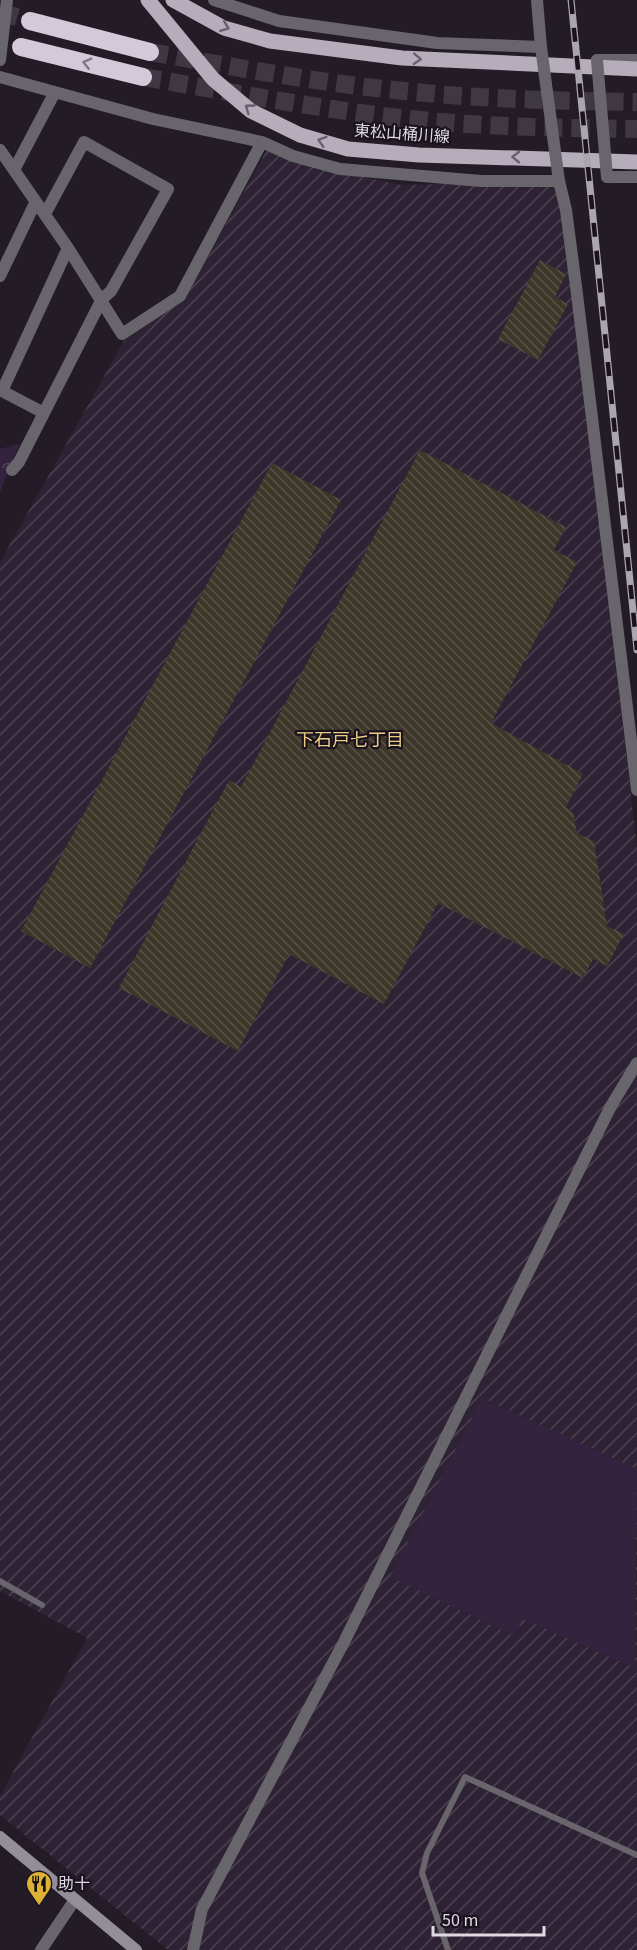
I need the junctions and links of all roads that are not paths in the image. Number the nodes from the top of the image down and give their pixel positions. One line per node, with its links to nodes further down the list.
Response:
1 (7, 0): 10 (street, bridge)
2 (148, 0): 18 (main road, 東松山桶川線, one-way to 2)
3 (214, 0): 8 (street)
4 (537, 0): 8 (street)
5 (176, 1): 12 (main road, one-way to 12)
6 (30, 21): 9 (highway)
7 (21, 47): 14 (highway, one-way to 7)
8 (541, 47): 21 (street, bridge)
9 (150, 52)
10 (0, 60)
11 (637, 60): 20 (street, bridge)
12 (637, 69)
13 (0, 77): 15 (street)
14 (143, 78)
15 (55, 92): 16 (street); 19 (street)
16 (262, 142): 21 (street); 26 (street)
17 (0, 150): 19 (street)
18 (637, 162)
19 (14, 170): 22 (street)
20 (637, 177)
21 (559, 181): 29 (street)
22 (35, 203): 23 (street); 25 (street)
23 (45, 214): 24 (street); 26 (street)
24 (68, 248): 26 (street); 27 (street)
25 (0, 276)
26 (102, 299): 27 (street)
27 (44, 413): 28 (street)
28 (12, 470)
29 (637, 790)
30 (637, 1063): 38 (street)
31 (0, 1581): 32 (lane)
32 (42, 1605)
33 (0, 1837): 35 (street)
34 (637, 1855): 39 (lane)
35 (74, 1901): 36 (street); 37 (street)
36 (41, 1950)
37 (136, 1950)
38 (193, 1950)
39 (448, 1950)

